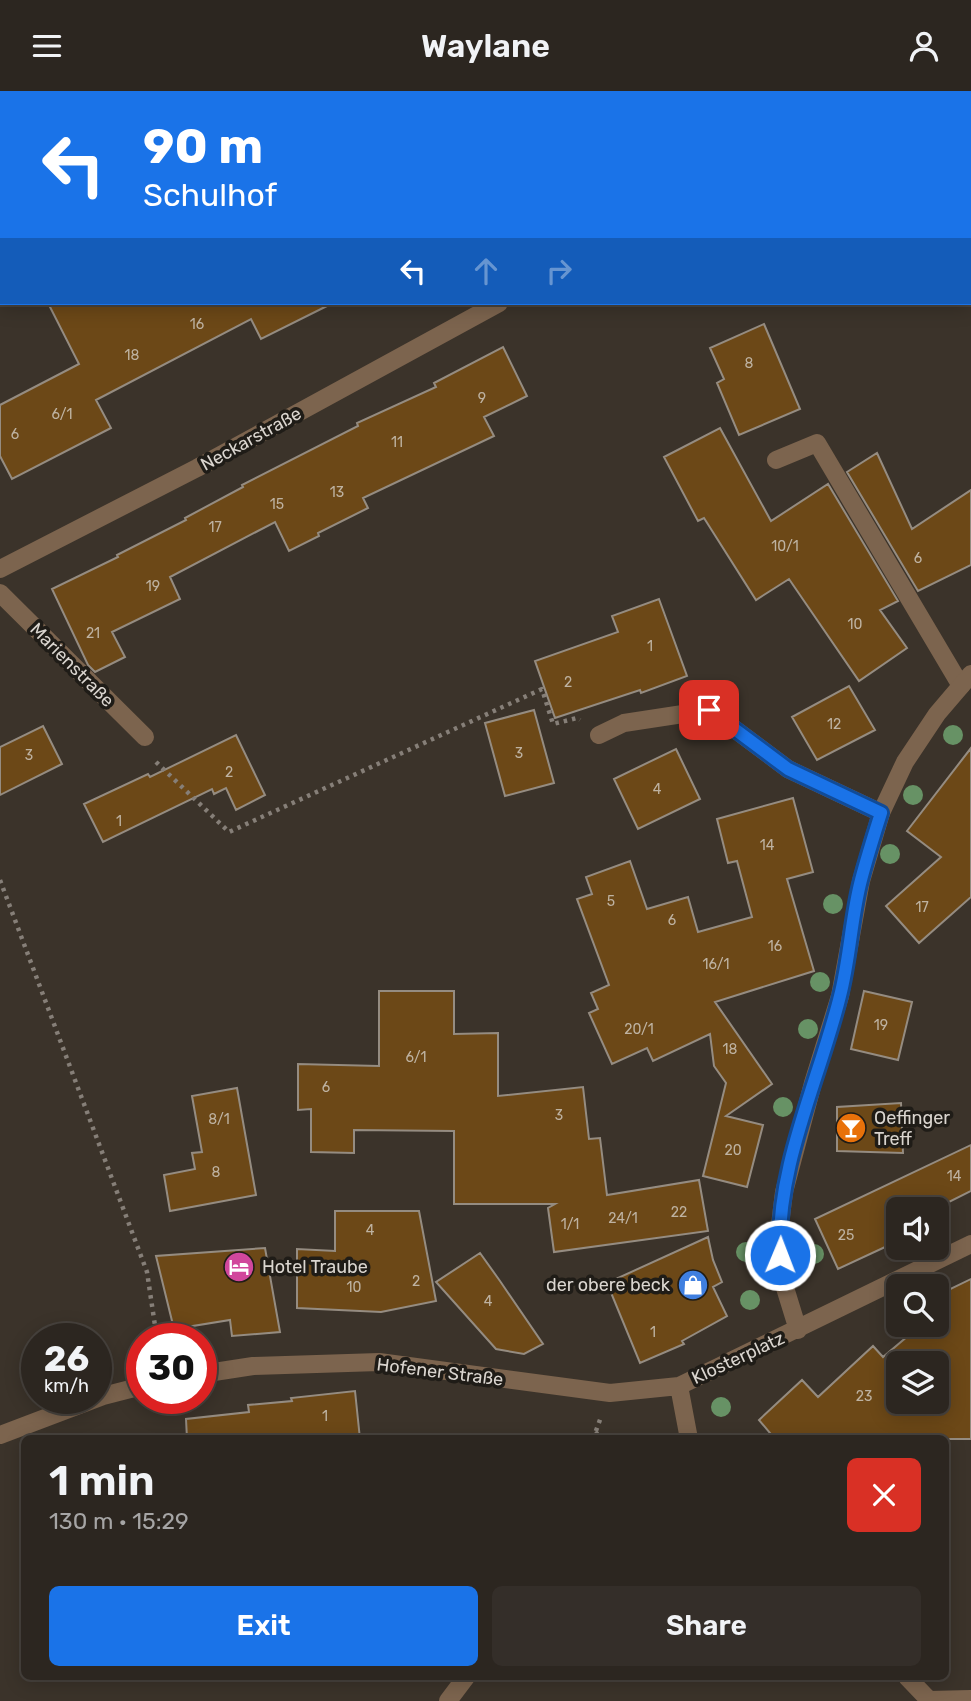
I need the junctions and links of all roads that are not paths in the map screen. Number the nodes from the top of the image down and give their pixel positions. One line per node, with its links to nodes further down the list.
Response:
1 (495, 305): 3 (street, Neckarstraße)
2 (776, 460): 5 (street)
3 (0, 569)
4 (0, 593): 6 (street, Marienstraße)
5 (966, 680): 8 (street)
6 (140, 732)
7 (599, 735): 8 (street)
8 (881, 813): 10 (street)
9 (971, 1244): 10 (street, Klosterplatz)
10 (797, 1330): 12 (street, Klosterplatz)
11 (217, 1372): 12 (street, Hofener Straße)
12 (679, 1386): 15 (street)
13 (126, 1390): 14 (street)
14 (0, 1435)
15 (688, 1435)
16 (464, 1680): 19 (street)
17 (909, 1680): 18 (street)
18 (971, 1699)
19 (448, 1701)

